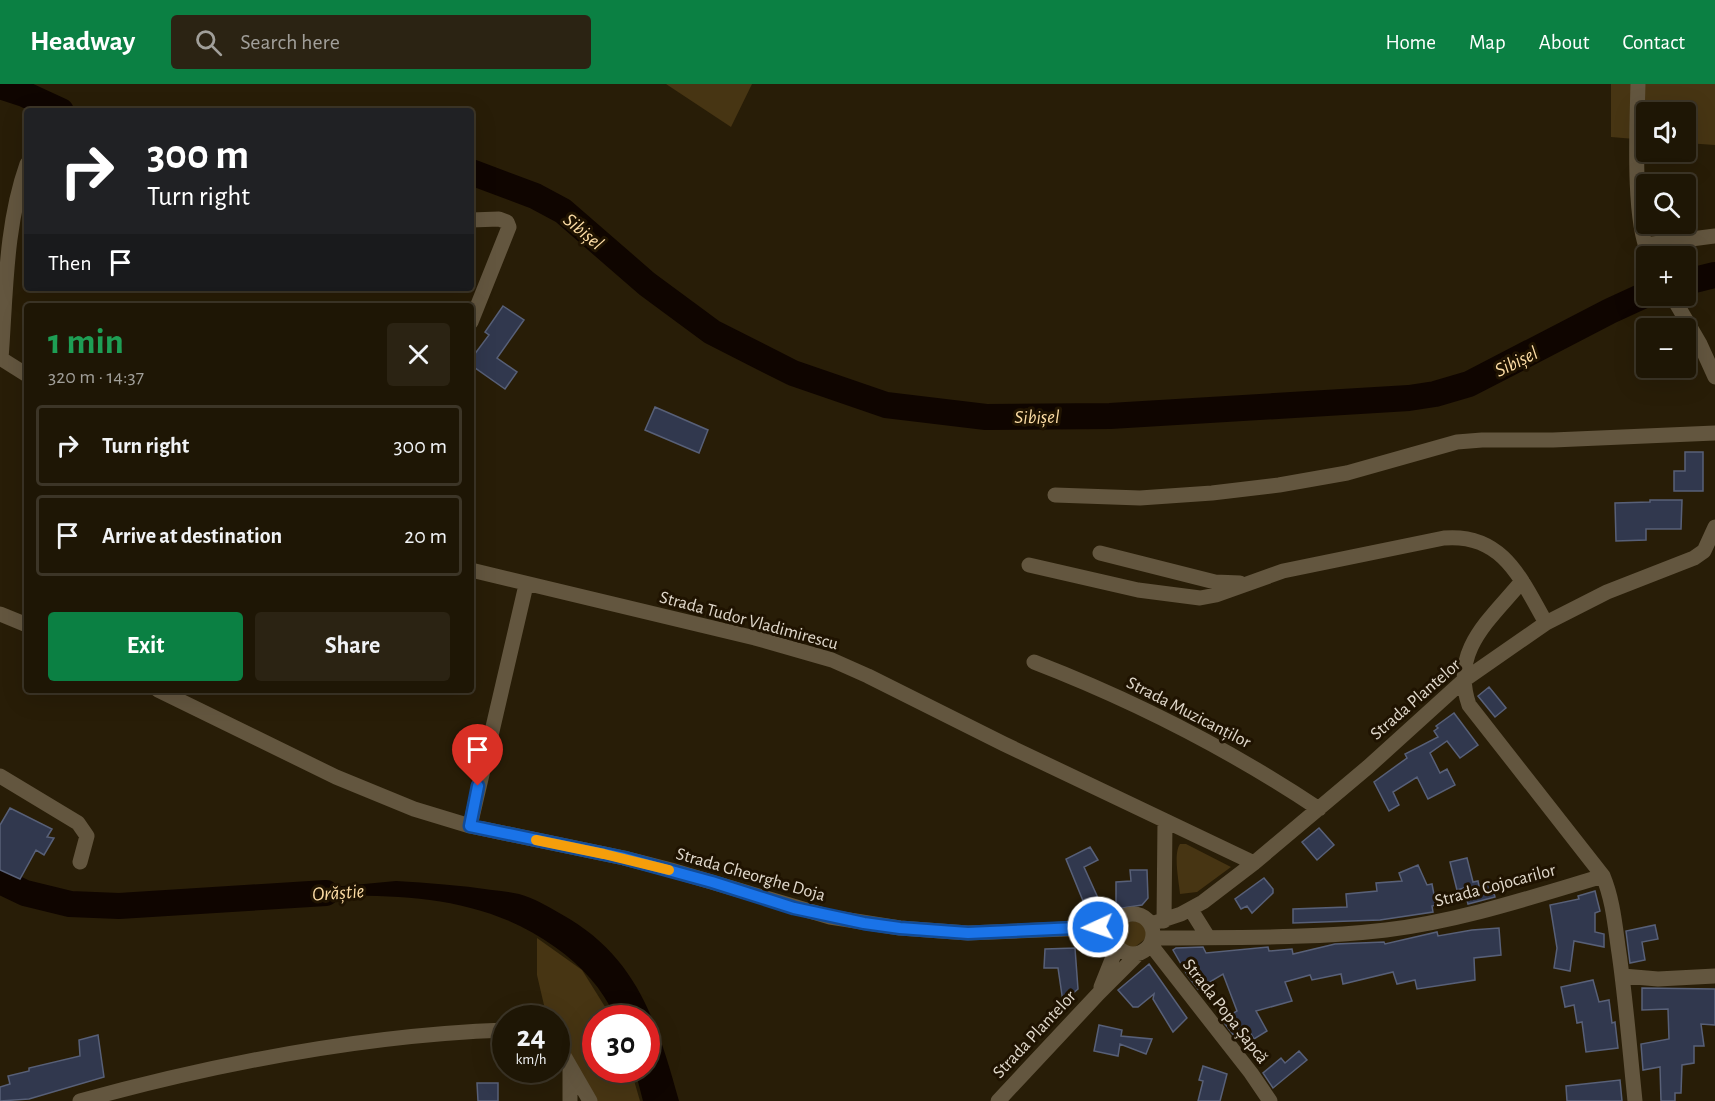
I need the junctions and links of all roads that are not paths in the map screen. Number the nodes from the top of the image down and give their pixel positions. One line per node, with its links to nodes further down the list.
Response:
1 (1638, 84): 5 (street)
2 (24, 174): 9 (street)
3 (474, 220): 8 (street)
4 (1715, 236): 6 (street)
5 (1645, 246)
6 (1670, 246)
7 (1678, 306): 11 (street)
8 (474, 315)
9 (1, 358): 10 (street)
10 (24, 373)
11 (1715, 377)
12 (1715, 433): 13 (street)
13 (1055, 495)
14 (1715, 527): 22 (street, Strada Plantelor)
15 (1100, 553): 19 (street)
16 (1029, 565): 19 (street)
17 (474, 571): 20 (street, Strada Tudor Vladimirescu)
18 (1522, 581): 19 (street); 22 (street); 25 (street)
19 (1248, 583)
20 (526, 585): 29 (street, Strada Tudor Vladimirescu); 30 (street)
21 (0, 614): 23 (street)
22 (1546, 623): 25 (street, Strada Plantelor)
23 (24, 624)
24 (1034, 662): 28 (street, Strada Muzicanților)
25 (1464, 680): 28 (street, Strada Plantelor); 33 (street)
26 (164, 693): 30 (street, Strada Gheorghe Doja)
27 (0, 776): 31 (street)
28 (1318, 809): 32 (street, Strada Plantelor)
29 (1165, 821): 32 (street, Strada Tudor Vladimirescu); 36 (street)
30 (470, 826): 35 (street, Strada Gheorghe Doja)
31 (80, 862)
32 (1254, 863): 34 (street, Strada Plantelor)
33 (1603, 876): 37 (street, Strada Cojocarilor); 39 (street)
34 (1191, 910): 36 (street, Strada Plantelor); 37 (street)
35 (1114, 927): 36 (street); 38 (street)
36 (1151, 936): 37 (street, Strada Cojocarilor); 38 (street); 41 (street, Strada Plantelor); 49 (street, Strada Popa Șapcă)
37 (1208, 937)
38 (1117, 947): 41 (street, Strada Plantelor)
39 (1623, 976): 40 (street); 50 (street)
40 (1715, 976)
41 (1099, 993): 48 (street, Strada Plantelor)
42 (492, 1031): 45 (street)
43 (570, 1065): 47 (street)
44 (570, 1083): 46 (street)
45 (80, 1101)
46 (570, 1101)
47 (590, 1101)
48 (998, 1101)
49 (1270, 1101)
50 (1635, 1101)

